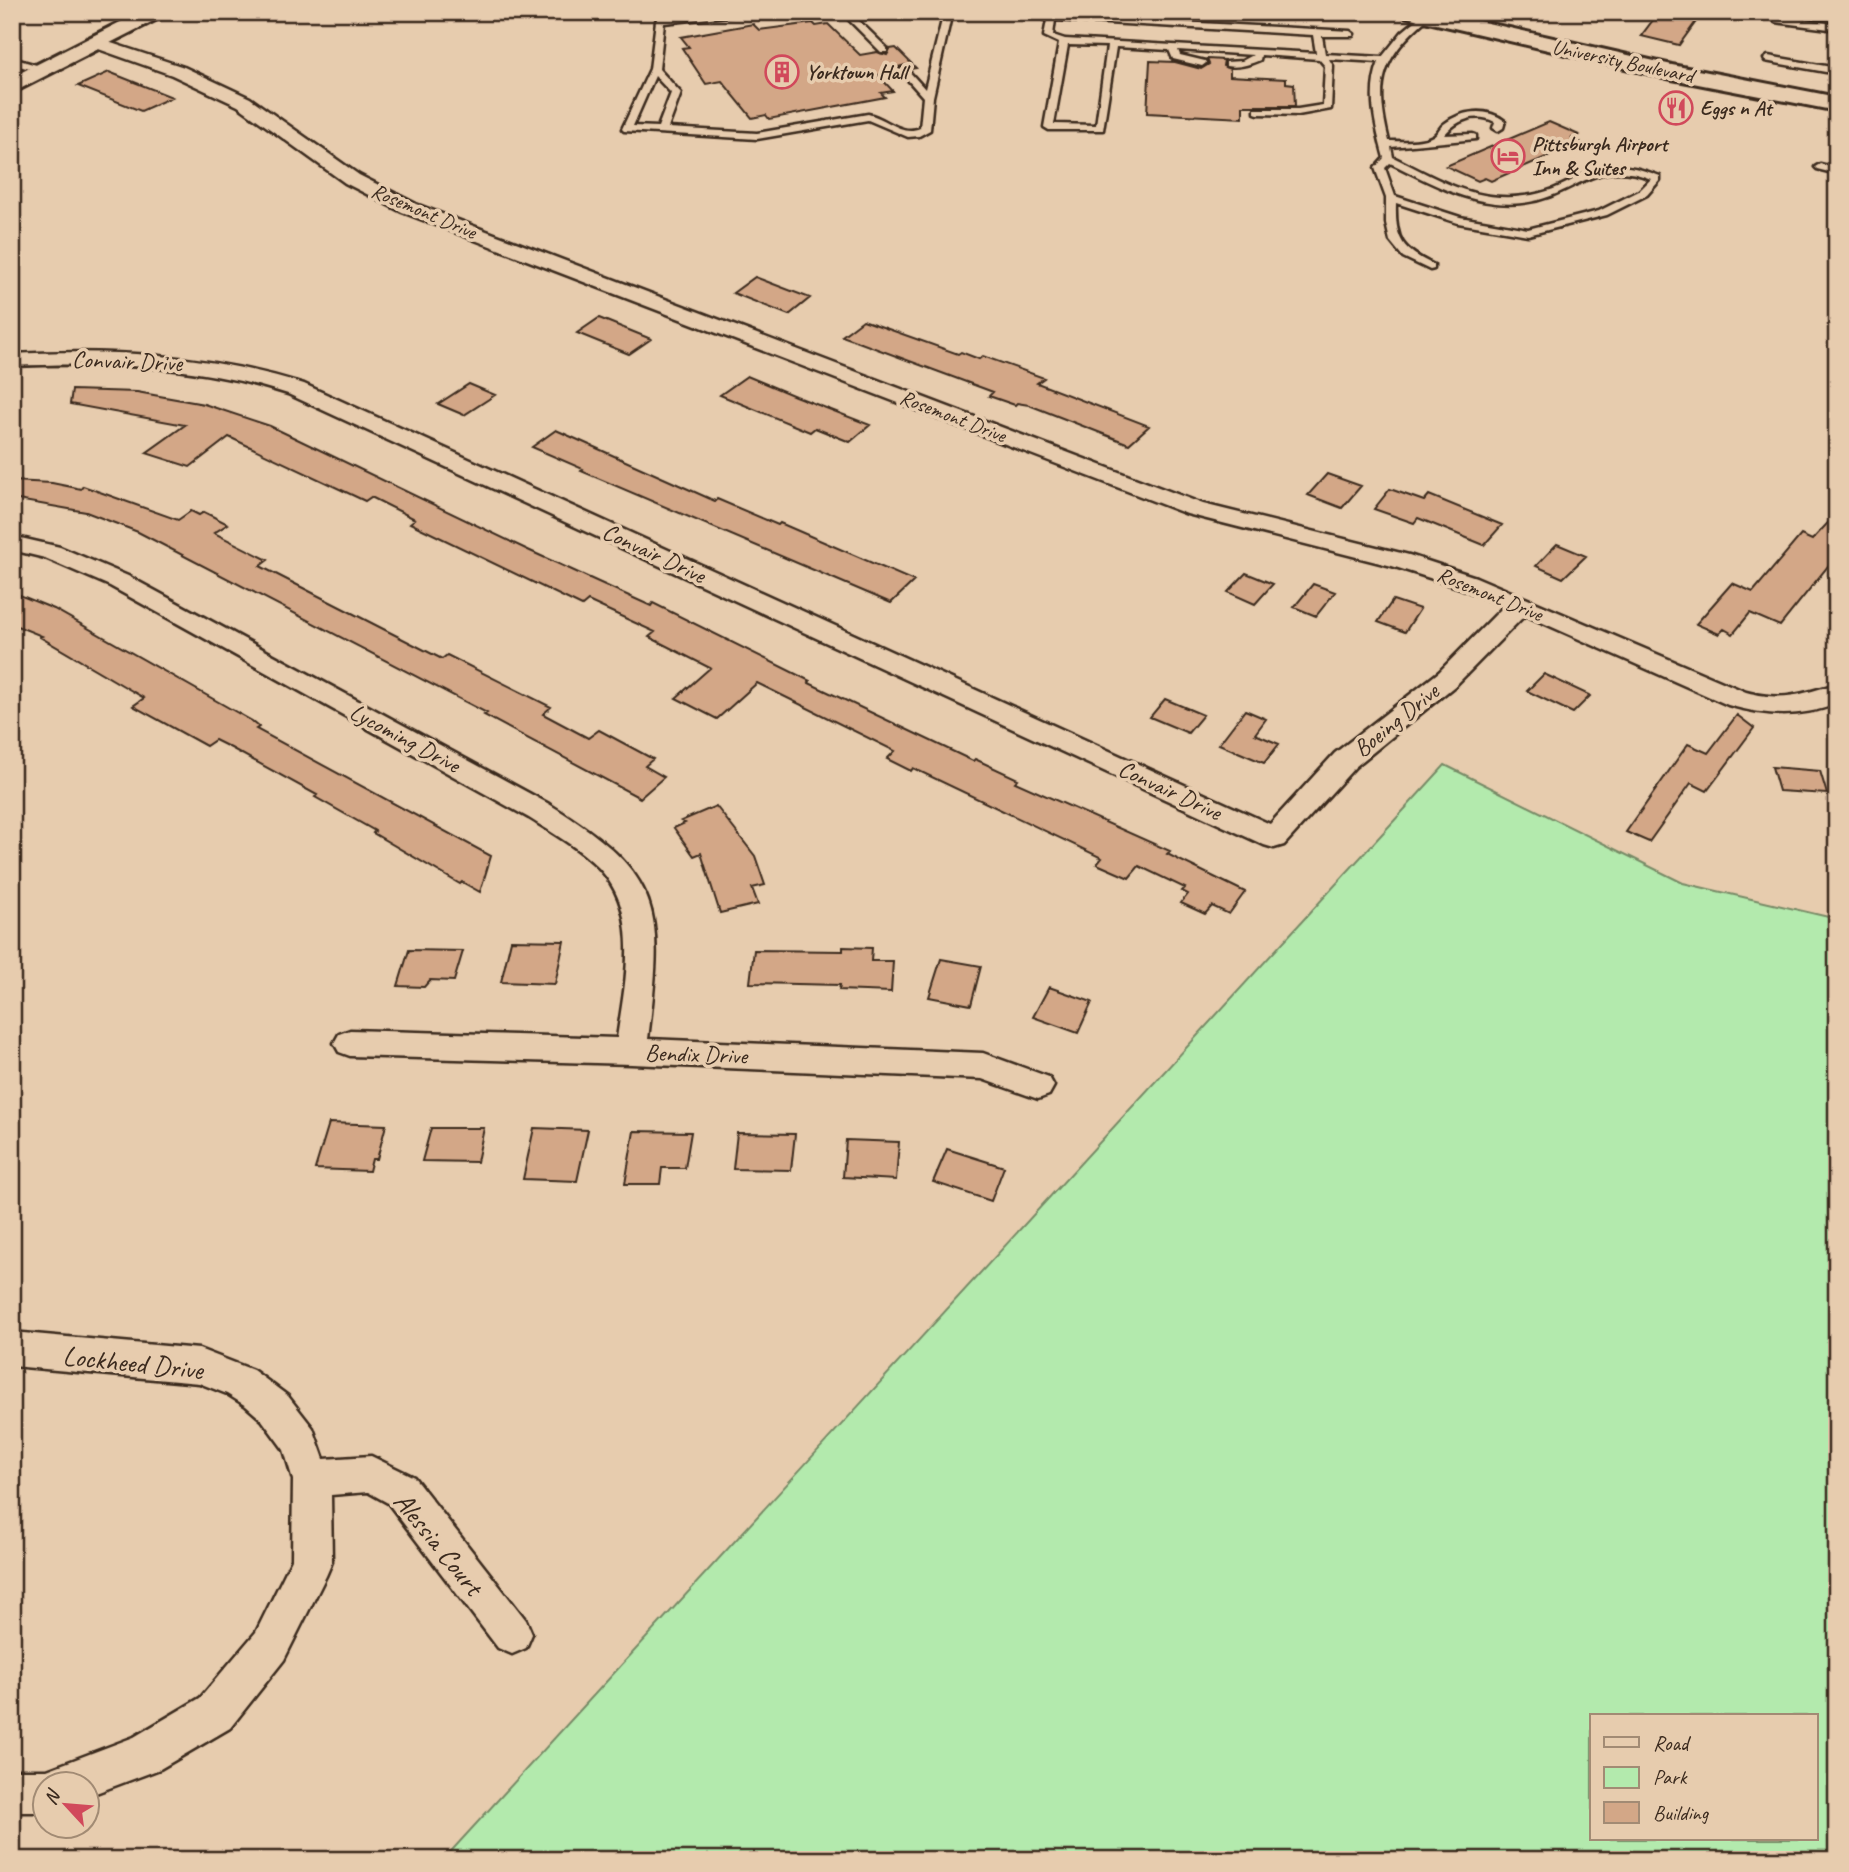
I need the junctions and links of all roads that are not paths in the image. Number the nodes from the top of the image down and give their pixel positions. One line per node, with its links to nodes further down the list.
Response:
1 (762, 12): 7 (lane)
2 (845, 12): 16 (lane)
3 (948, 12): 29 (lane)
4 (149, 13): 13 (main road)
5 (1418, 14): 20 (lane); 30 (main road, University Boulevard)
6 (1051, 15): 10 (lane); 12 (lane)
7 (662, 17): 24 (lane)
8 (1778, 20): 9 (lane)
9 (1837, 27)
10 (1317, 33): 11 (lane); 18 (lane)
11 (1350, 34)
12 (1064, 42): 14 (lane); 14 (lane)
13 (96, 43): 25 (main road); 44 (street, Rosemont Drive)
14 (1112, 44): 15 (lane)
15 (1172, 47): 17 (lane); 22 (lane)
16 (884, 50)
17 (1257, 52): 18 (lane); 23 (lane)
18 (1321, 55): 20 (lane); 31 (lane)
19 (1768, 59): 27 (lane)
20 (1385, 60): 36 (lane)
21 (12, 61): 25 (lane)
22 (1202, 63)
23 (1229, 64)
24 (654, 69): 33 (lane); 33 (lane)
25 (44, 70): 28 (main road)
26 (903, 70): 29 (lane)
27 (1837, 71)
28 (12, 86)
29 (928, 97): 33 (lane)
30 (1837, 104)
31 (1258, 111)
32 (1498, 128): 34 (lane)
33 (662, 130)
34 (1437, 138): 35 (lane); 36 (lane)
35 (1474, 138)
36 (1385, 144): 37 (lane)
37 (1389, 159): 40 (lane); 40 (lane)
38 (1820, 167): 39 (lane)
39 (1837, 171)
40 (1391, 198): 41 (lane)
41 (1430, 267)
42 (12, 360): 46 (street, Convair Drive)
43 (12, 543): 48 (street, Lycoming Drive)
44 (1521, 604): 45 (street, Rosemont Drive); 46 (street, Boeing Drive)
45 (1837, 693)
46 (1274, 838)
47 (350, 1043): 48 (street, Bendix Drive)
48 (631, 1051): 49 (street, Bendix Drive)
49 (1038, 1086)
50 (12, 1349): 51 (street, Lockheed Drive)
51 (312, 1480): 52 (street, Alessia Court); 53 (street, Lockheed Drive)
52 (512, 1634)
53 (102, 1770)
54 (12, 1791): 55 (street)
55 (32, 1791)

